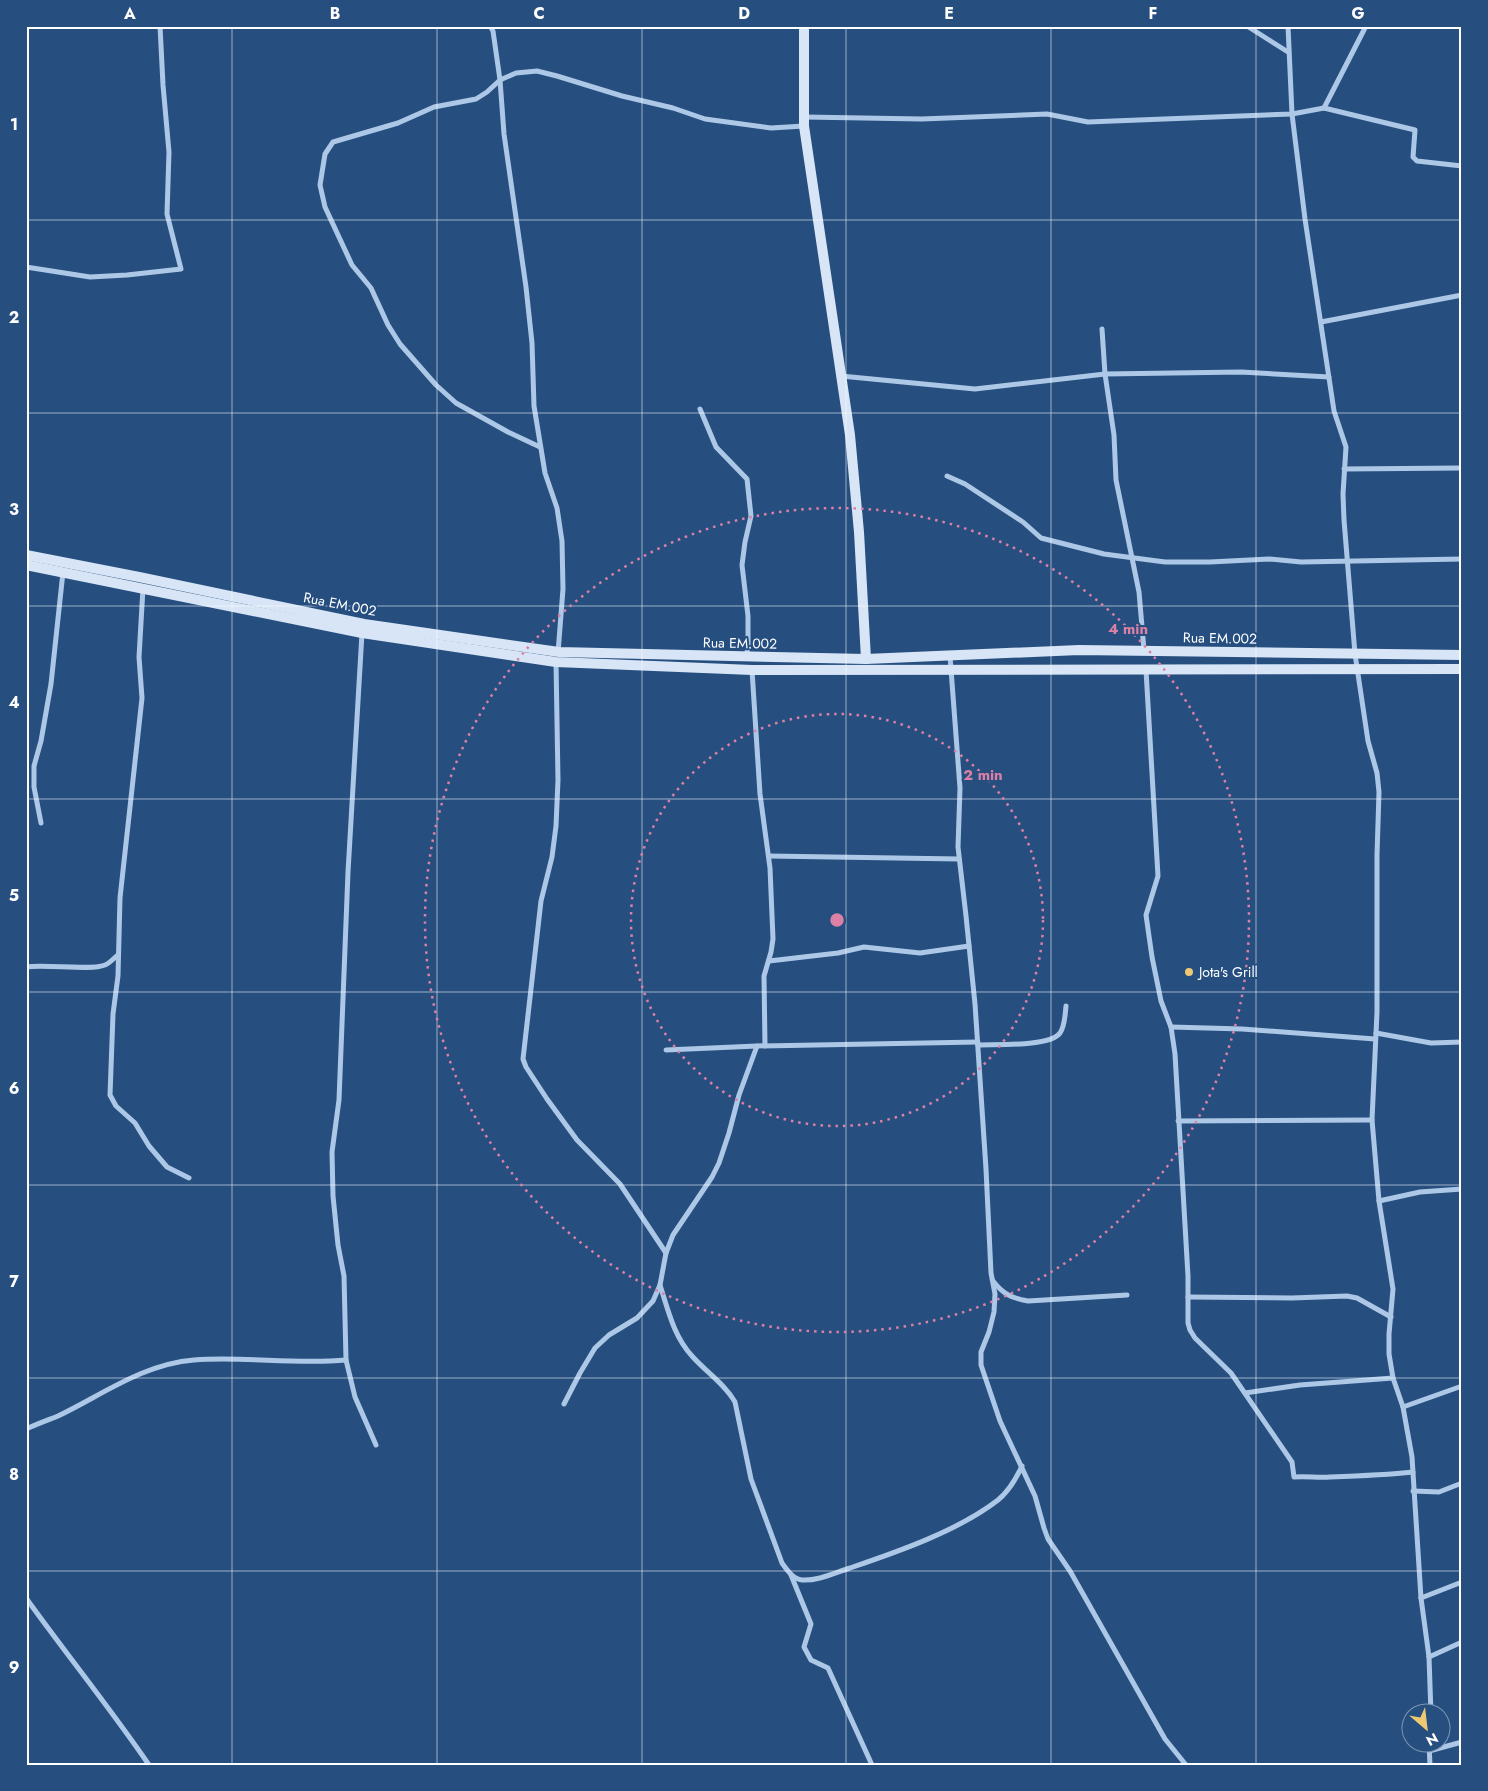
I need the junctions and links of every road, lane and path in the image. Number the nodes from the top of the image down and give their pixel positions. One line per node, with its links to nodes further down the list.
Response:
1 (160, 26): 14 (street)
2 (498, 26): 7 (street)
3 (804, 26): 12 (street)
4 (1247, 26): 8 (street)
5 (1288, 26): 8 (street)
6 (1366, 26): 10 (street)
7 (491, 29): 9 (street)
8 (1288, 52): 11 (street)
9 (500, 80): 12 (street); 22 (street); 22 (street)
10 (1324, 108): 11 (street); 13 (street)
11 (1292, 114): 12 (street); 16 (street)
12 (804, 121): 19 (street)
13 (1462, 166)
14 (26, 267)
15 (1462, 295): 16 (street)
16 (1321, 322): 20 (street)
17 (1102, 329): 18 (street)
18 (1105, 374): 19 (street); 20 (street); 27 (street)
19 (841, 376): 40 (street)
20 (1329, 378): 24 (street)
21 (700, 409): 39 (street)
22 (540, 447): 38 (street)
23 (1462, 468): 24 (street)
24 (1344, 470): 29 (street)
25 (947, 476): 27 (street)
26 (26, 555): 38 (street, Rua EM.002)
27 (1131, 558): 29 (street); 34 (street)
28 (1462, 559): 29 (street)
29 (1348, 561): 35 (street)
30 (26, 565): 31 (street, Rua EM.002)
31 (63, 572): 32 (street, Rua EM.002); 46 (street)
32 (143, 588): 33 (street, Rua EM.002); 50 (street)
33 (362, 633): 38 (street, Rua EM.002); 72 (street)
34 (1144, 651): 35 (street, Rua EM.002); 37 (street, Rua EM.002)
35 (1355, 654): 36 (street, Rua EM.002); 41 (street)
36 (1462, 655)
37 (950, 656): 40 (street, Rua EM.002); 43 (street)
38 (558, 657): 39 (street, Rua EM.002); 42 (street, Rua EM.002); 66 (street)
39 (746, 657): 40 (street, Rua EM.002)
40 (866, 659)
41 (1358, 669): 44 (street, Rua EM.002); 45 (street, Rua EM.002); 55 (street)
42 (752, 670): 43 (street, Rua EM.002); 47 (street)
43 (951, 670): 44 (street, Rua EM.002); 48 (street)
44 (1146, 670): 54 (street)
45 (1462, 670)
46 (40, 823)
47 (769, 856): 48 (street); 51 (street)
48 (959, 860): 49 (street)
49 (969, 946): 51 (street); 57 (street)
50 (118, 955): 52 (street); 63 (street)
51 (769, 961): 59 (street)
52 (26, 967)
53 (1066, 1006): 57 (street)
54 (1171, 1028): 55 (street); 62 (street)
55 (1375, 1036): 56 (street); 61 (street)
56 (1462, 1042)
57 (978, 1043): 59 (street); 67 (street)
58 (757, 1046): 59 (street); 60 (street); 66 (street)
59 (765, 1046)
60 (666, 1050)
61 (1372, 1120): 62 (street); 65 (street)
62 (1178, 1121): 70 (street)
63 (189, 1178)
64 (1462, 1189): 65 (street)
65 (1380, 1201): 71 (street)
66 (666, 1253): 68 (street)
67 (992, 1280): 69 (street); 80 (street)
68 (660, 1285): 76 (street); 84 (street)
69 (1127, 1295)
70 (1188, 1296): 71 (street); 75 (street)
71 (1392, 1317): 73 (street)
72 (346, 1360): 78 (street); 79 (street)
73 (1393, 1378): 75 (street); 77 (street)
74 (1462, 1386): 77 (street)
75 (1245, 1393): 81 (street)
76 (564, 1404)
77 (1403, 1407): 81 (street)
78 (26, 1429)
79 (376, 1445)
80 (1022, 1466): 84 (street); 93 (street)
81 (1413, 1472): 83 (street)
82 (1462, 1482): 83 (street)
83 (1413, 1491): 87 (street)
84 (791, 1575): 92 (street)
85 (1462, 1582): 87 (street)
86 (26, 1598): 91 (street)
87 (1421, 1598): 89 (street)
88 (1462, 1642): 89 (street)
89 (1429, 1657): 90 (street)
90 (1431, 1704)
91 (149, 1765)
92 (872, 1765)
93 (1186, 1765)

